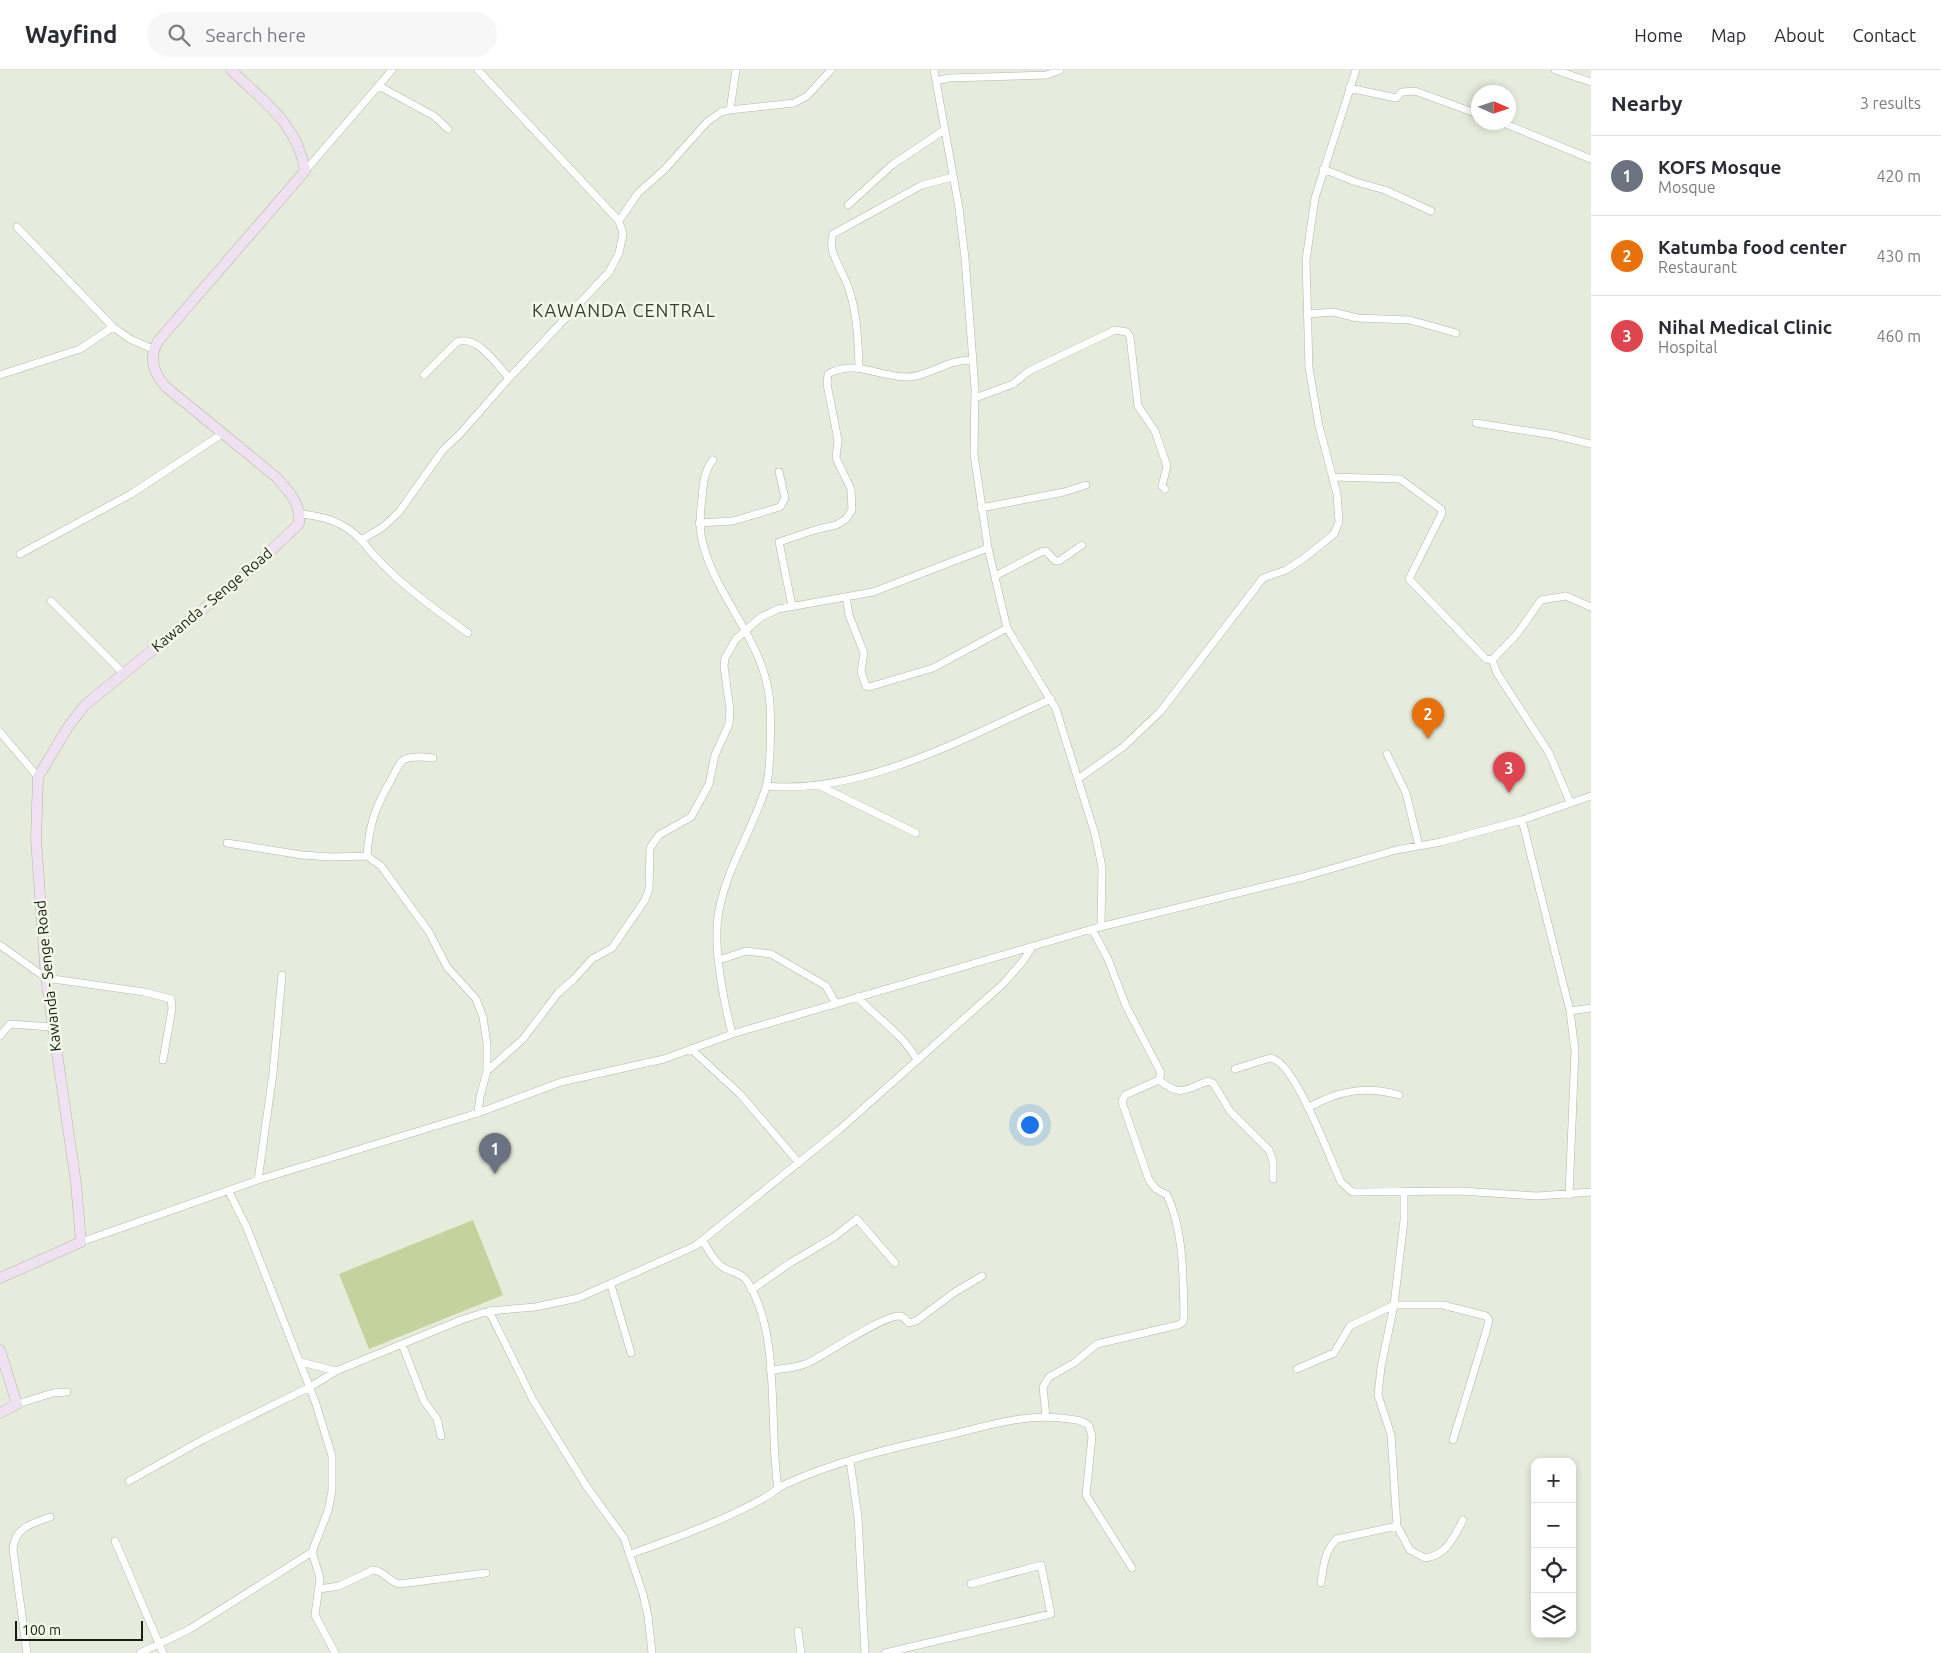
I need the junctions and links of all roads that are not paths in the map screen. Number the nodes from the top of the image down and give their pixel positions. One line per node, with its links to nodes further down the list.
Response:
1 (231, 70): 24 (street)
2 (392, 70): 15 (street)
3 (478, 70): 28 (street)
4 (736, 70): 17 (street)
5 (831, 70): 17 (street)
6 (934, 70): 13 (street)
7 (1060, 70): 13 (street)
8 (1356, 70): 16 (street)
9 (1555, 70): 11 (street)
10 (1581, 70): 12 (street)
11 (1563, 72): 12 (street)
12 (1574, 77): 14 (street)
13 (936, 81): 21 (street)
14 (1591, 82)
15 (379, 86): 20 (street); 24 (street)
16 (1350, 88): 18 (street); 23 (street)
17 (730, 110): 28 (street)
18 (1471, 111)
19 (1516, 128): 22 (street)
20 (448, 129)
21 (944, 130): 25 (street); 26 (street)
22 (1591, 159)
23 (1323, 169): 27 (street); 30 (street)
24 (305, 171): 33 (street)
25 (954, 177): 34 (street); 35 (street)
26 (848, 205)
27 (1432, 211)
28 (619, 221): 38 (street)
29 (17, 227): 31 (street)
30 (1309, 314): 32 (street); 45 (street)
31 (113, 327): 33 (street); 36 (street)
32 (1456, 333)
33 (153, 349): 41 (street)
34 (973, 360): 35 (street); 39 (street)
35 (859, 367): 58 (street)
36 (0, 375)
37 (424, 376): 38 (street)
38 (509, 378): 51 (street)
39 (975, 398): 47 (street); 48 (street)
40 (1476, 423): 42 (street)
41 (222, 434): 49 (street); 54 (street)
42 (1591, 444)
43 (713, 460): 50 (street)
44 (779, 472): 50 (street)
45 (1333, 477): 63 (street); 70 (street)
46 (1086, 485): 48 (street)
47 (1165, 489)
48 (981, 508): 53 (street)
49 (300, 514): 51 (street); 64 (street, Kawanda - Senge Road)
50 (699, 523): 61 (street)
51 (361, 540): 62 (street)
52 (1082, 545): 55 (street)
53 (988, 548): 55 (street); 56 (street)
54 (20, 554)
55 (995, 576): 60 (street)
56 (846, 597): 58 (street); 60 (street)
57 (51, 601): 64 (street)
58 (792, 606): 61 (street)
59 (1591, 607): 63 (street)
60 (1008, 628): 65 (street)
61 (745, 631): 71 (street); 98 (street)
62 (468, 633)
63 (1492, 660): 74 (street)
64 (123, 673): 69 (street, Kawanda - Senge Road)
65 (1051, 699): 70 (street); 72 (street)
66 (0, 732): 69 (street)
67 (1387, 754): 78 (street)
68 (433, 758): 79 (street)
69 (38, 776): 86 (street, Kawanda - Senge Road)
70 (1078, 779): 80 (street)
71 (766, 786): 72 (street); 84 (street)
72 (820, 786): 76 (street)
73 (1591, 796): 74 (street)
74 (1570, 802): 75 (street)
75 (1522, 820): 78 (street); 90 (street)
76 (916, 833)
77 (227, 843): 79 (street)
78 (1419, 846): 80 (street)
79 (367, 856): 98 (street)
80 (1101, 926): 81 (street)
81 (1092, 929): 83 (street); 99 (street)
82 (0, 945): 86 (street)
83 (1032, 947): 87 (street); 96 (street)
84 (718, 960): 88 (street); 92 (street)
85 (282, 976): 105 (street)
86 (46, 978): 91 (street, Kawanda - Senge Road); 95 (street)
87 (857, 997): 88 (street); 96 (street)
88 (836, 1004): 92 (street)
89 (1591, 1008): 90 (street)
90 (1570, 1011): 109 (street)
91 (52, 1027): 93 (street); 111 (street, Kawanda - Senge Road)
92 (732, 1034): 94 (street)
93 (0, 1036)
94 (691, 1049): 102 (street); 103 (street)
95 (163, 1060)
96 (917, 1060): 103 (street)
97 (1235, 1070): 101 (street)
98 (487, 1071): 102 (street)
99 (1159, 1080): 104 (street); 130 (street)
100 (1399, 1095): 101 (street)
101 (1308, 1108): 106 (street)
102 (478, 1113): 105 (street)
103 (798, 1163): 110 (street)
104 (1274, 1179)
105 (258, 1180): 107 (street)
106 (1404, 1191): 109 (street); 117 (street)
107 (229, 1192): 111 (street); 122 (street)
108 (1591, 1192): 109 (street)
109 (1569, 1195)
110 (703, 1241): 115 (street); 116 (street)
111 (81, 1242): 114 (street)
112 (895, 1263): 116 (street)
113 (982, 1276): 124 (street)
114 (0, 1278)
115 (611, 1285): 118 (street); 121 (street)
116 (751, 1290): 124 (street)
117 (1394, 1305): 123 (street); 132 (street); 138 (street)
118 (489, 1311): 119 (street); 141 (street)
119 (402, 1344): 125 (street); 131 (street)
120 (0, 1350): 128 (street)
121 (631, 1353)
122 (301, 1362): 125 (street); 126 (street)
123 (1297, 1369)
124 (770, 1370): 135 (street)
125 (336, 1371): 126 (street)
126 (310, 1388): 134 (street); 140 (street)
127 (67, 1392): 128 (street)
128 (17, 1404): 129 (street)
129 (0, 1413)
130 (1046, 1417): 133 (street); 142 (street)
131 (441, 1436)
132 (1454, 1440)
133 (850, 1461): 135 (street); 155 (street)
134 (129, 1481)
135 (778, 1488): 141 (street)
136 (50, 1517): 149 (street)
137 (1463, 1520): 138 (street)
138 (1397, 1526): 144 (street)
139 (116, 1540): 148 (street)
140 (312, 1552): 146 (street); 148 (street)
141 (631, 1554): 153 (street)
142 (1132, 1568)
143 (486, 1573): 146 (street)
144 (1321, 1583)
145 (971, 1584): 156 (street)
146 (319, 1589): 152 (street)
147 (798, 1631): 154 (street)
148 (160, 1644): 150 (street); 151 (street)
149 (27, 1653)
150 (140, 1653)
151 (163, 1653)
152 (335, 1653)
153 (652, 1653)
154 (801, 1653)
155 (865, 1653)
156 (885, 1653)

